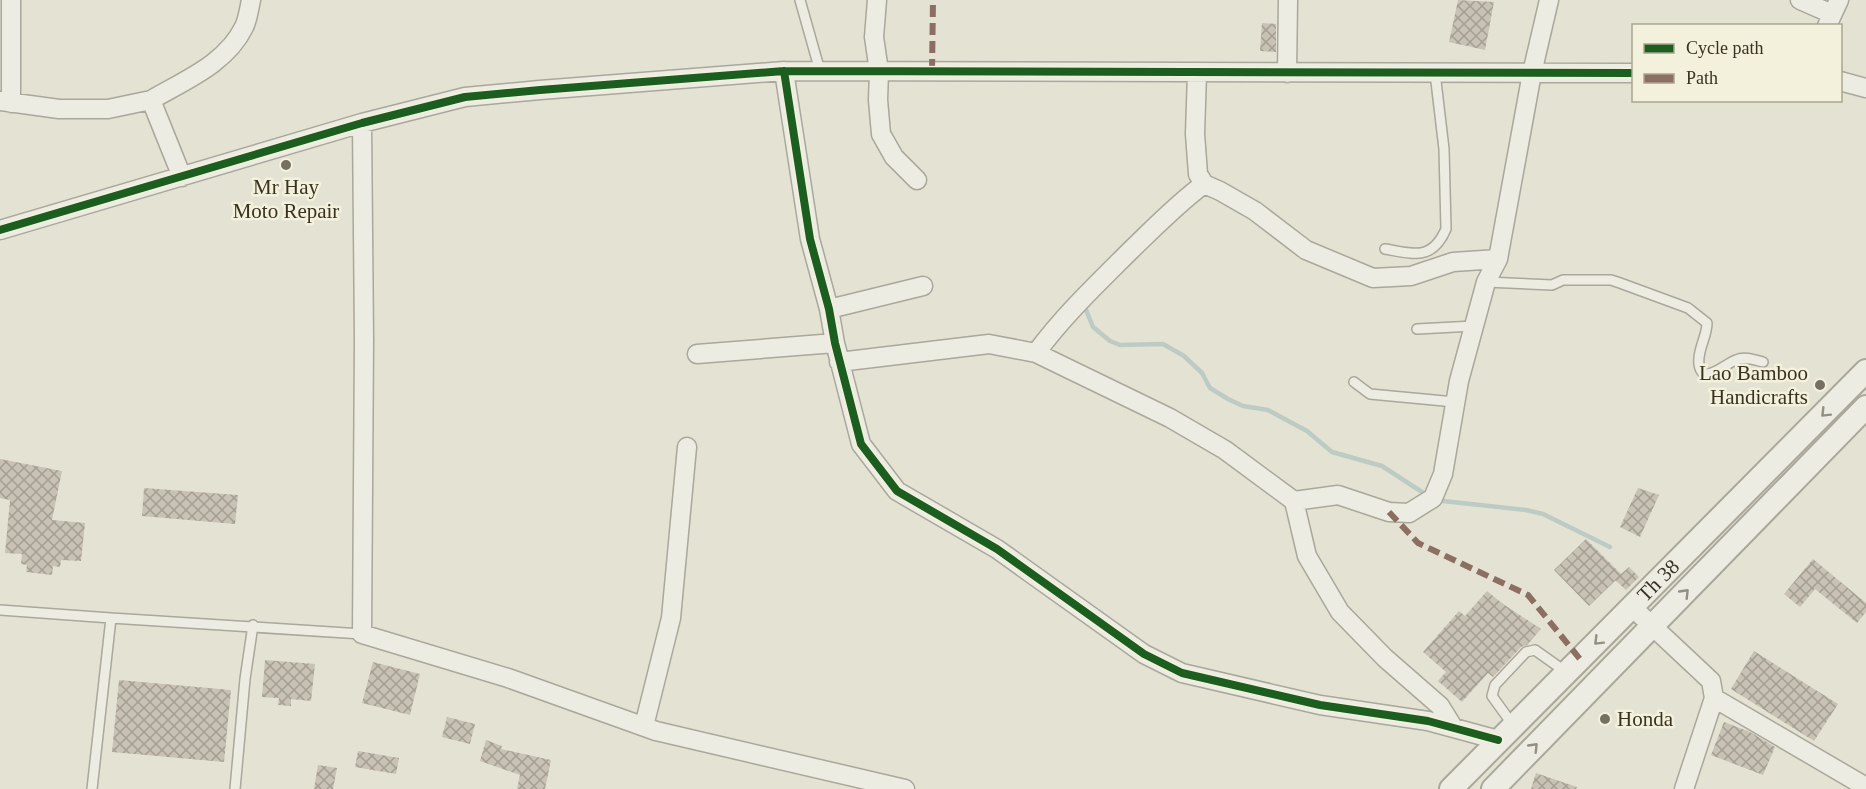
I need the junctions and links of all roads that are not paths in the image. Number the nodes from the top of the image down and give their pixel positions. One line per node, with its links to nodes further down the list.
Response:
1 (11, 0): 20 (street)
2 (251, 0): 19 (street)
3 (800, 0): 10 (lane)
4 (877, 0): 11 (street)
5 (1288, 0): 13 (street)
6 (1549, 0): 16 (street)
7 (1800, 0): 8 (street)
8 (1833, 13)
9 (784, 71): 10 (street); 21 (street); 30 (street)
10 (820, 71): 11 (street)
11 (879, 71): 12 (street); 23 (street)
12 (1197, 73): 13 (street); 24 (street)
13 (1287, 73): 14 (street)
14 (1435, 73): 16 (street); 26 (lane)
15 (1632, 73): 16 (street)
16 (1532, 74): 27 (street)
17 (1842, 82): 18 (street)
18 (1866, 88)
19 (151, 100): 20 (street); 22 (street)
20 (6, 102)
21 (362, 123): 22 (street); 49 (street)
22 (182, 177): 25 (street)
23 (916, 180)
24 (1204, 184): 27 (street); 34 (street)
25 (0, 230)
26 (1385, 249)
27 (1498, 259): 28 (street)
28 (1486, 282): 31 (street); 37 (lane)
29 (923, 286): 30 (street)
30 (829, 309): 33 (street)
31 (1474, 326): 32 (lane); 40 (street)
32 (1417, 329)
33 (835, 343): 35 (street); 36 (street)
34 (1036, 353): 36 (street); 43 (street)
35 (697, 354)
36 (839, 362): 53 (street)
37 (1763, 362)
38 (1866, 371): 44 (street, Th 38, one-way to 44)
39 (1354, 382): 40 (lane)
40 (1455, 402): 43 (street)
41 (1866, 407): 48 (street, Th 38, one-way to 41)
42 (687, 447): 52 (street)
43 (1294, 501): 53 (street)
44 (1632, 607): 48 (street); 50 (street, Th 38, one-way to 50)
45 (0, 610): 46 (lane)
46 (111, 618): 47 (lane); 56 (lane)
47 (254, 626): 49 (lane); 57 (lane)
48 (1652, 627): 51 (street); 60 (street, Th 38, one-way to 48)
49 (362, 634): 52 (street)
50 (1566, 672): 54 (street, Th 38); 54 (lane)
51 (1714, 698): 55 (street); 61 (street)
52 (644, 726): 58 (street)
53 (1453, 727): 54 (street)
54 (1506, 733): 59 (street, Th 38)
55 (1866, 787)
56 (92, 789)
57 (235, 789)
58 (905, 789)
59 (1451, 789)
60 (1493, 789)
61 (1683, 789)

